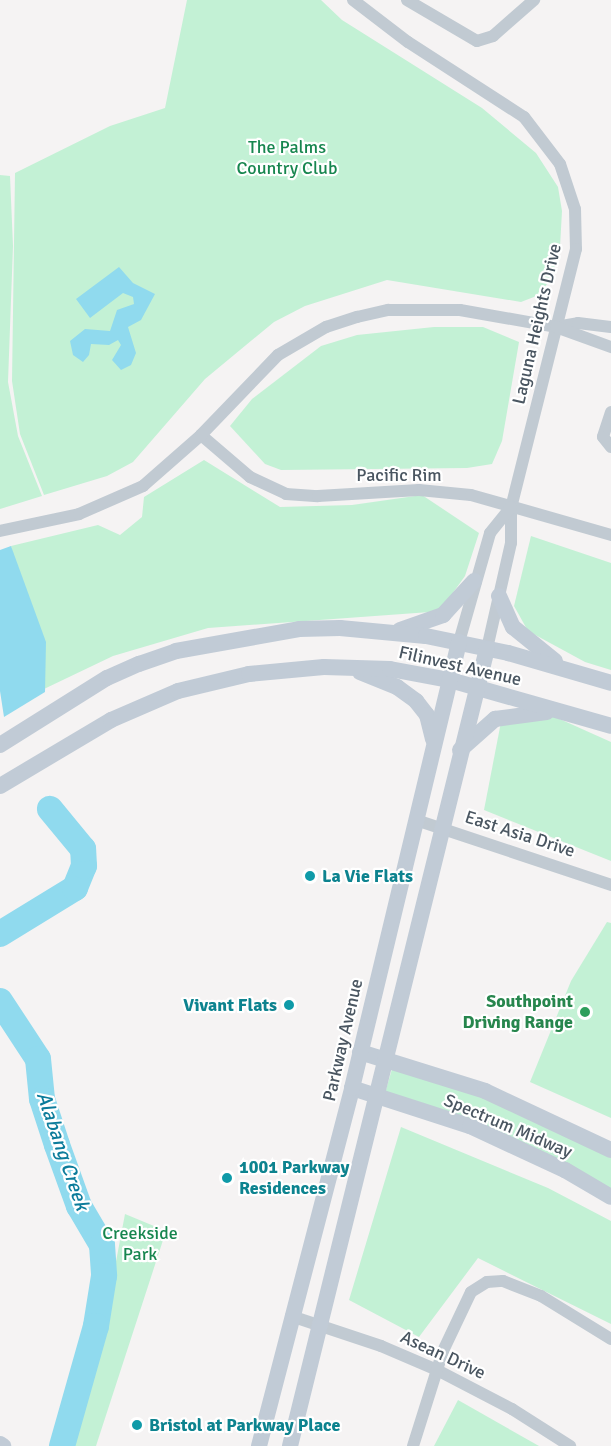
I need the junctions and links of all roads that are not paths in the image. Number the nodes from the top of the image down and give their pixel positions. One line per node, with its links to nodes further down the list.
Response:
1 (353, 0): 4 (street, Laguna Heights Drive)
2 (407, 0): 3 (street)
3 (534, 0)
4 (556, 327): 5 (street); 6 (street); 8 (street); 10 (street, Laguna Heights Drive)
5 (611, 327)
6 (611, 347)
7 (611, 412): 9 (street)
8 (201, 435): 10 (street, Pacific Rim); 11 (street)
9 (611, 447)
10 (511, 507): 12 (street, Pacific Rim); 13 (street, Laguna Heights Drive); 14 (street, Laguna Heights Drive)
11 (1, 531)
12 (611, 535)
13 (474, 581): 15 (street); 16 (street, Laguna Heights Drive)
14 (499, 596): 17 (street, Laguna Heights Drive); 19 (street)
15 (390, 633): 16 (street, Filinvest Avenue); 25 (street, Filinvest Avenue)
16 (459, 642): 17 (street, Filinvest Avenue); 20 (street, Parkway Avenue)
17 (487, 648): 19 (street, Filinvest Avenue); 22 (street)
18 (346, 666): 20 (street, Filinvest Avenue); 26 (street); 28 (street, Filinvest Avenue)
19 (572, 670): 21 (street, Filinvest Avenue)
20 (450, 680): 22 (street, Filinvest Avenue); 26 (street, Parkway Avenue)
21 (611, 683)
22 (476, 687): 23 (street, Filinvest Avenue); 27 (street)
23 (566, 711): 24 (street, Filinvest Avenue); 27 (street)
24 (611, 726)
25 (0, 745)
26 (434, 746): 29 (street, Parkway Avenue)
27 (459, 751): 30 (street)
28 (0, 786)
29 (416, 820): 30 (street, East Asia Drive); 32 (street, Parkway Avenue)
30 (444, 827): 31 (street, East Asia Drive); 33 (street)
31 (611, 885)
32 (360, 1052): 33 (street, Spectrum Midway); 34 (street, Parkway Avenue)
33 (386, 1059): 35 (street); 36 (street, Spectrum Midway)
34 (352, 1088): 35 (street, Spectrum Midway); 38 (street, Parkway Avenue)
35 (378, 1096): 37 (street, Spectrum Midway); 39 (street)
36 (611, 1150)
37 (611, 1197)
38 (291, 1316): 39 (street, Asean Drive); 42 (street, Parkway Avenue)
39 (321, 1326): 41 (street, Asean Drive); 43 (street)
40 (611, 1339): 41 (street)
41 (437, 1370): 44 (street); 45 (street, Asean Drive)
42 (259, 1446)
43 (290, 1446)
44 (413, 1446)
45 (570, 1446)

